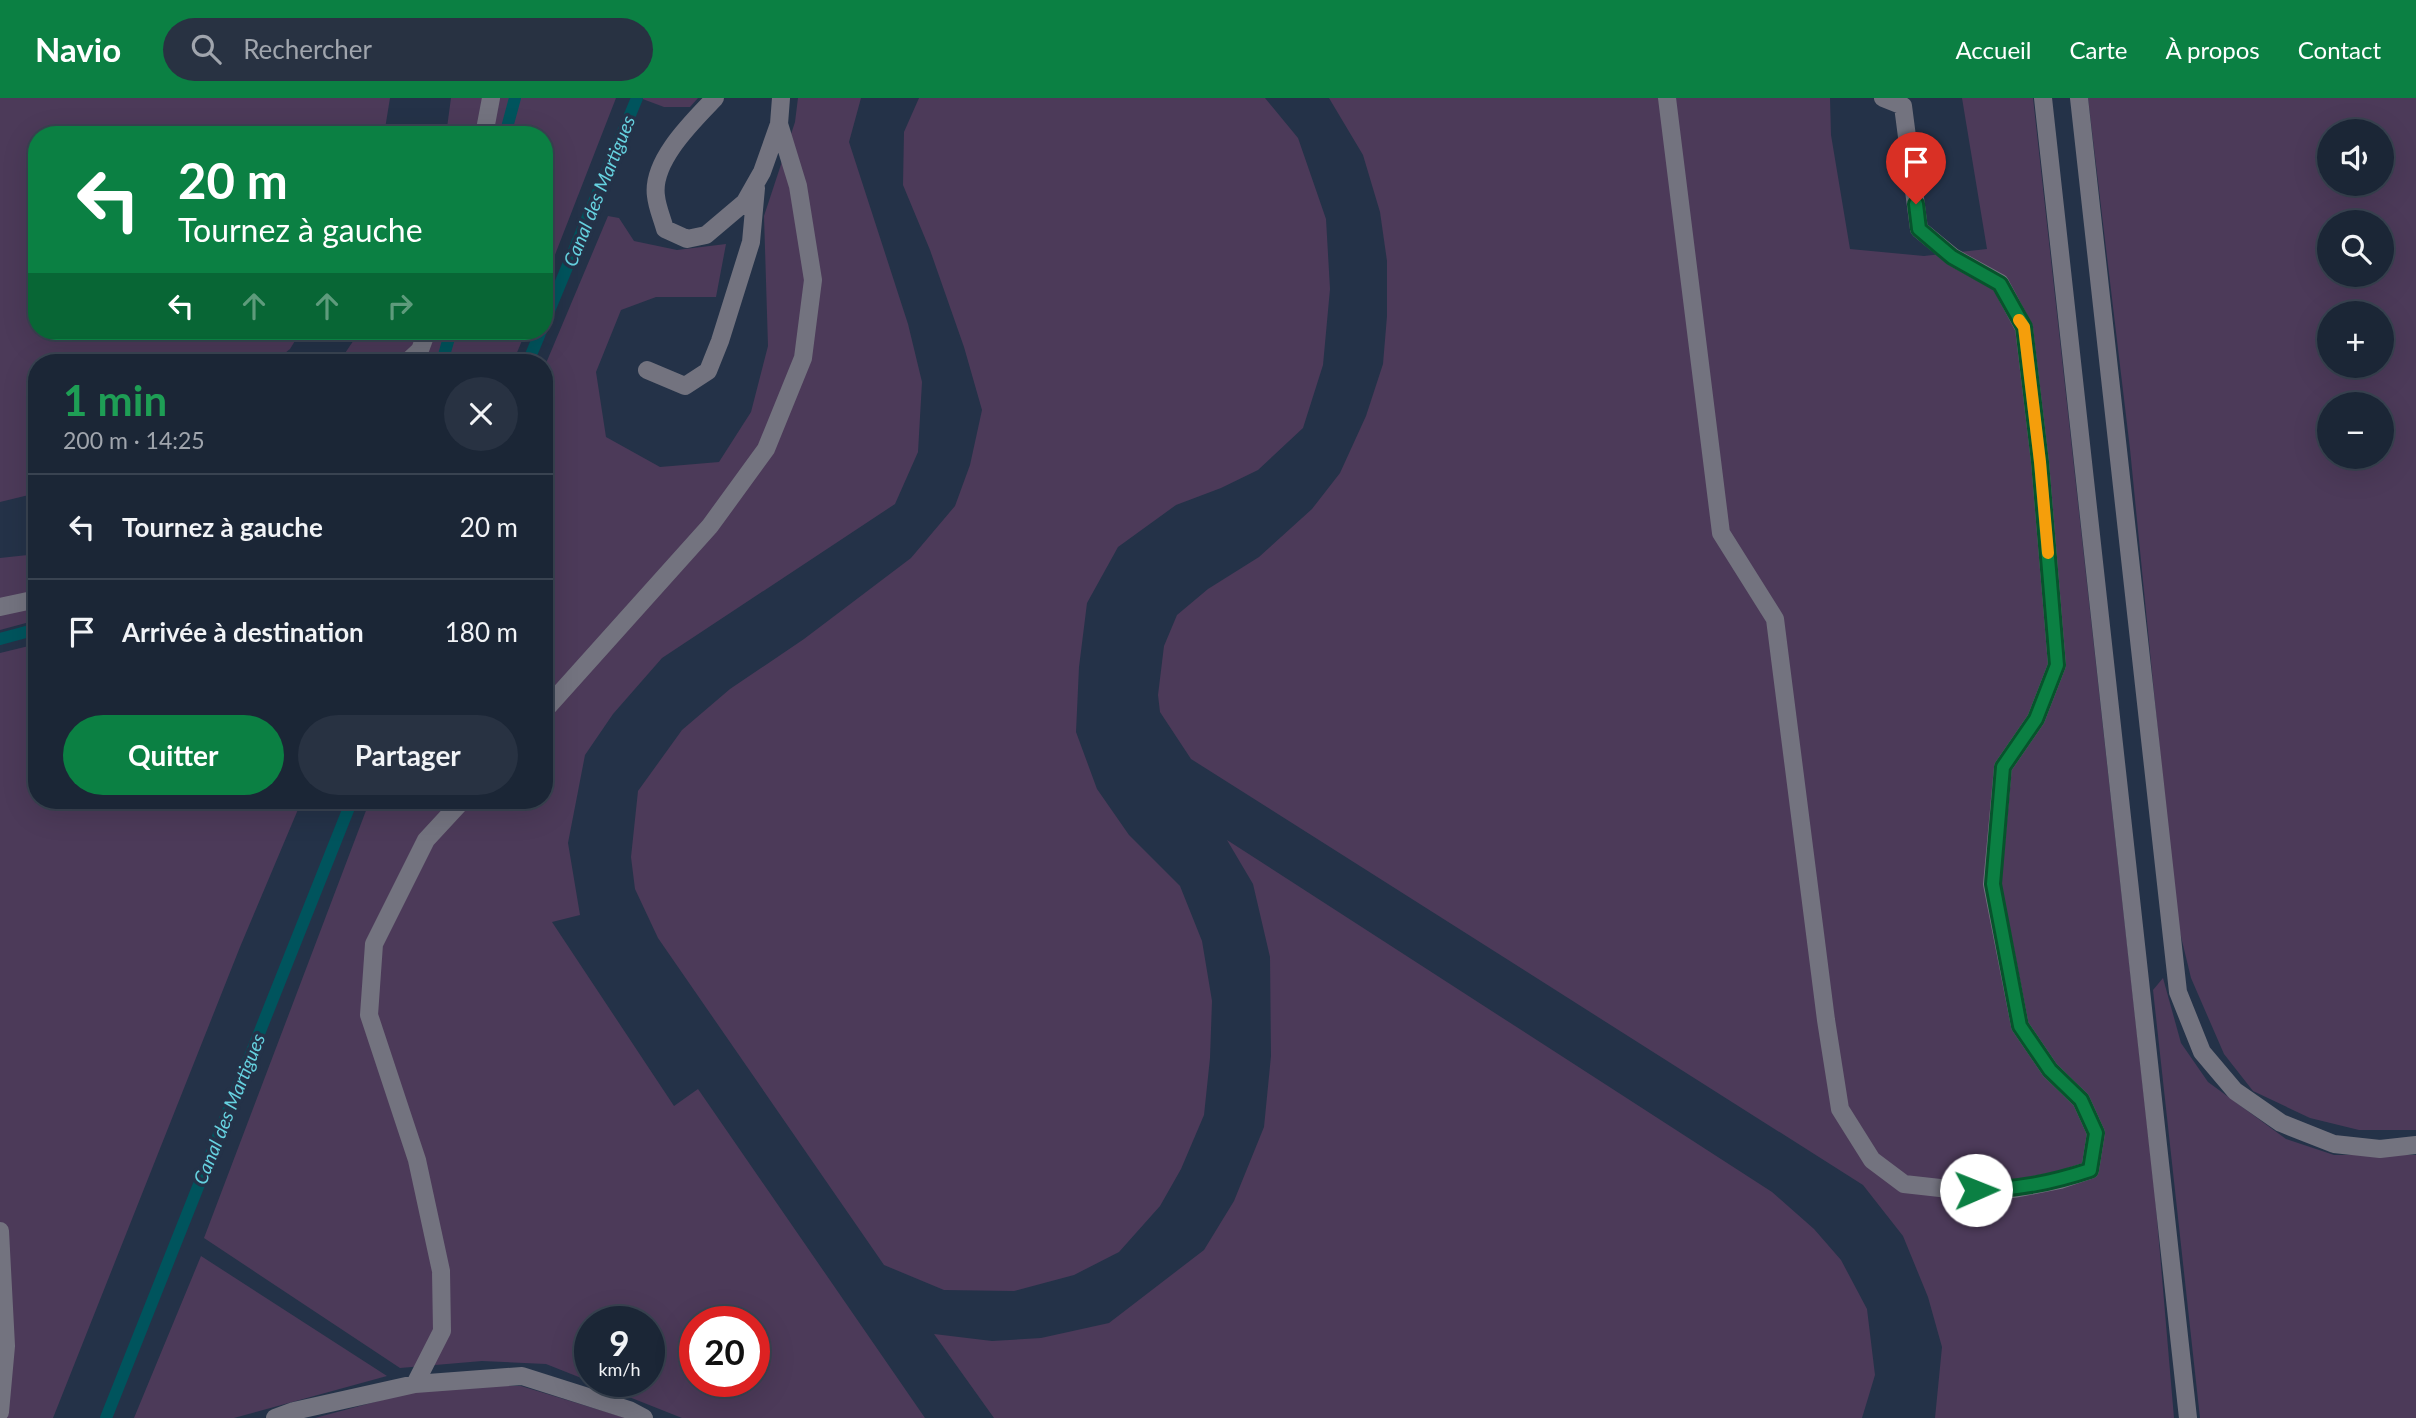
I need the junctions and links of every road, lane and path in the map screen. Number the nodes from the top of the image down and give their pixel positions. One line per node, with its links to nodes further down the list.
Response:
1 (491, 98): 9 (lane)
2 (715, 98): 10 (lane)
3 (782, 98): 8 (lane)
4 (1667, 98): 5 (lane)
5 (1883, 98)
6 (2043, 98): 22 (lane)
7 (2079, 98): 16 (lane)
8 (779, 124): 10 (lane); 14 (lane)
9 (486, 126)
10 (757, 180): 11 (lane)
11 (647, 370)
12 (28, 600): 13 (lane)
13 (0, 607)
14 (553, 701)
15 (455, 809): 18 (lane)
16 (2416, 1145)
17 (0, 1231): 19 (lane)
18 (415, 1384): 20 (lane); 21 (lane)
19 (0, 1412)
20 (275, 1418)
21 (645, 1418)
22 (2188, 1418)

